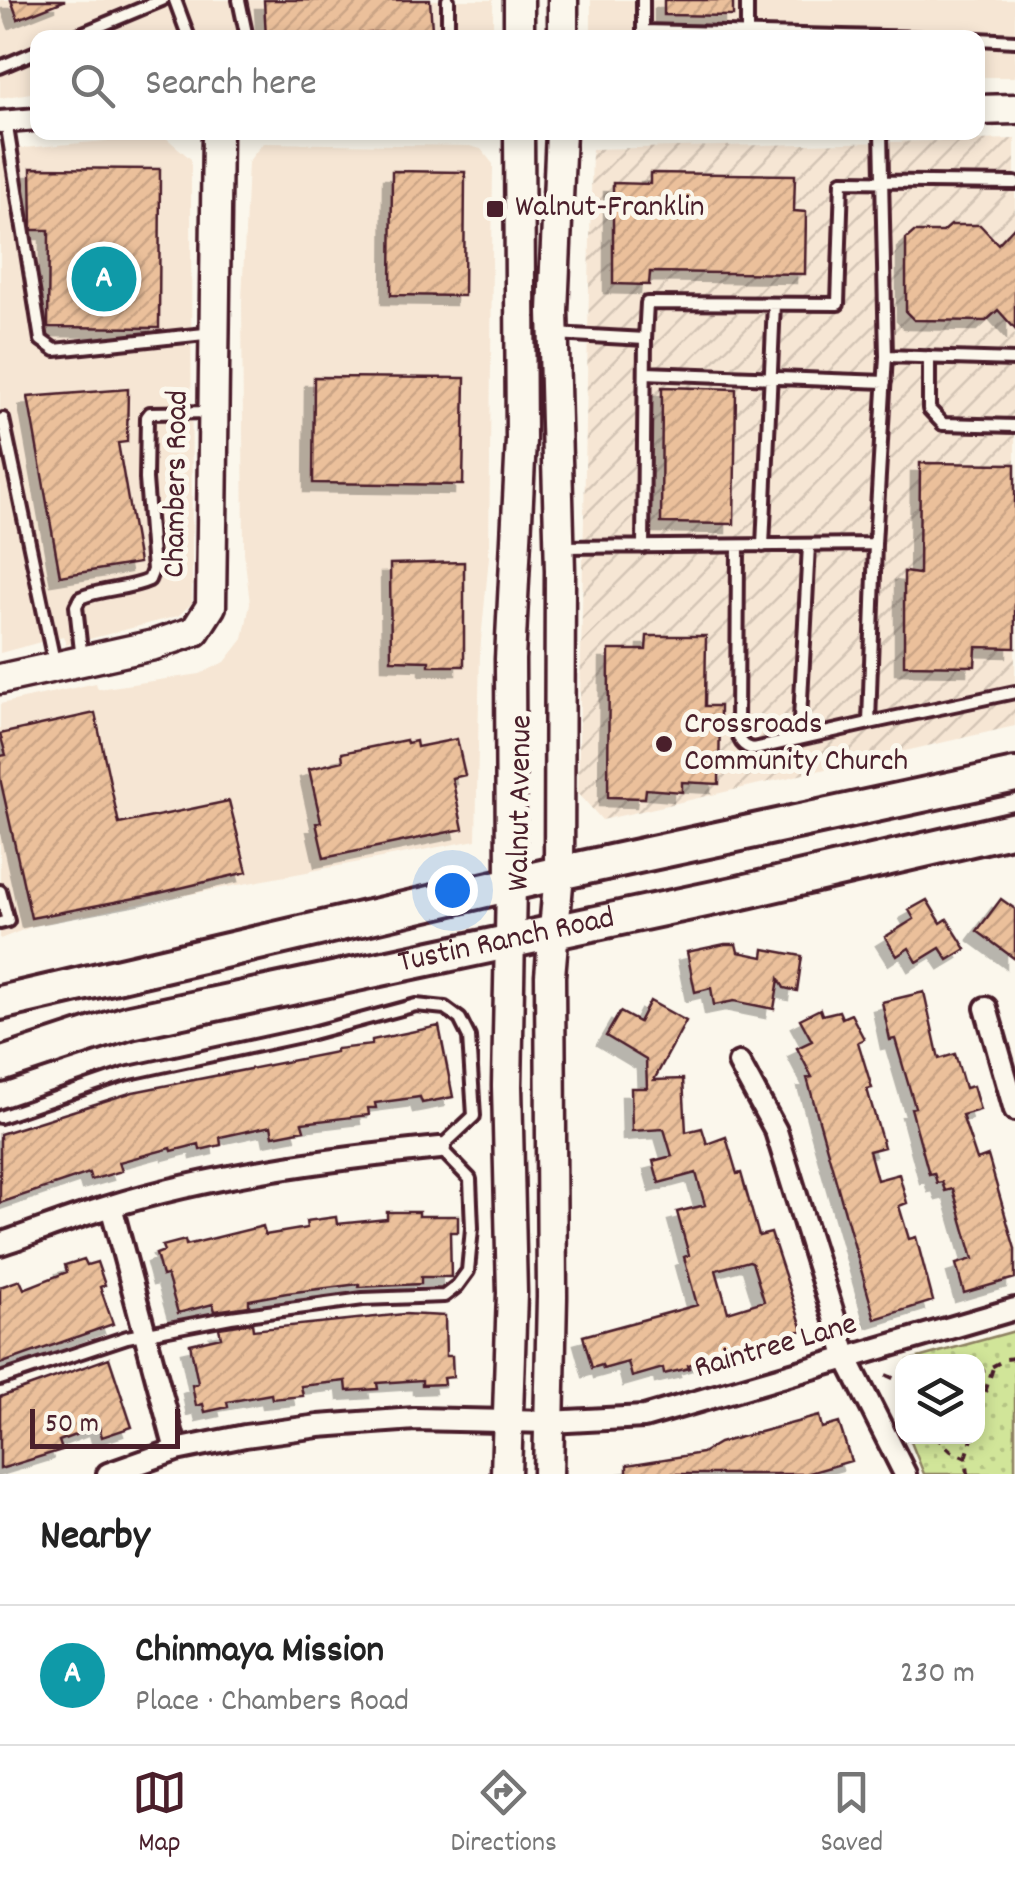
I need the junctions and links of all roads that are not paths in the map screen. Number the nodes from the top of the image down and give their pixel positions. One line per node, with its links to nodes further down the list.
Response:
1 (162, 0): 9 (lane)
2 (175, 0): 10 (lane)
3 (239, 0): 11 (lane)
4 (448, 0): 12 (lane)
5 (519, 0): 13 (main road)
6 (563, 0): 14 (main road)
7 (643, 0): 15 (lane)
8 (747, 0): 16 (lane)
9 (90, 30)
10 (186, 30)
11 (245, 30)
12 (448, 30)
13 (519, 30)
14 (563, 30)
15 (643, 30)
16 (747, 30)
17 (985, 39): 18 (lane)
18 (1015, 40)
19 (30, 55): 20 (lane)
20 (0, 67)
21 (1015, 109): 22 (main road)
22 (985, 110)
23 (30, 119): 24 (street)
24 (3, 121): 32 (lane)
25 (217, 140): 32 (main road, Chambers Road)
26 (519, 140): 50 (main road, Walnut Avenue)
27 (561, 140): 33 (main road, Walnut Avenue)
28 (881, 140): 29 (lane)
29 (881, 183): 30 (lane); 31 (lane); 35 (lane)
30 (1015, 183)
31 (774, 304): 34 (lane); 39 (lane)
32 (215, 333): 41 (main road, Chambers Road)
33 (554, 334): 34 (lane); 48 (main road, Walnut Avenue)
34 (645, 338): 38 (lane)
35 (886, 356): 36 (lane); 40 (lane)
36 (929, 358): 37 (lane); 43 (lane)
37 (1015, 360)
38 (644, 372): 39 (lane); 49 (lane)
39 (771, 376): 40 (lane); 47 (lane)
40 (884, 382): 44 (lane)
41 (214, 412): 51 (main road, Chambers Road); 51 (lane)
42 (3, 419): 51 (lane)
43 (1015, 426)
44 (875, 544): 45 (lane); 54 (lane)
45 (808, 545): 47 (lane); 55 (lane)
46 (738, 546): 47 (lane); 49 (lane); 55 (lane)
47 (763, 546)
48 (559, 547): 49 (lane); 50 (main road); 58 (main road, Walnut Avenue)
49 (643, 547)
50 (516, 549): 59 (main road, Walnut Avenue)
51 (68, 664): 52 (main road, Chambers Road)
52 (0, 679)
53 (1015, 692): 54 (lane)
54 (869, 723): 55 (lane)
55 (799, 739)
56 (1015, 775): 58 (main road, Tustin Ranch Road)
57 (1015, 828): 62 (main road, Tustin Ranch Road)
58 (558, 873): 59 (main road, Tustin Ranch Road); 62 (main road, Walnut Avenue)
59 (511, 884): 63 (main road, Walnut Avenue); 64 (main road, Tustin Ranch Road)
60 (0, 890): 61 (lane)
61 (0, 923)
62 (554, 932): 63 (main road, Tustin Ranch Road); 78 (main road, Walnut Avenue)
63 (508, 941): 67 (main road, Tustin Ranch Road); 77 (main road, Walnut Avenue)
64 (0, 1003)
65 (986, 1008): 68 (street)
66 (740, 1063): 75 (street)
67 (0, 1065)
68 (1015, 1110)
69 (0, 1117): 70 (lane)
70 (440, 1148): 71 (street); 74 (lane)
71 (111, 1206): 72 (street); 74 (street)
72 (0, 1244)
73 (1015, 1309): 75 (street, Raintree Lane)
74 (147, 1334): 76 (lane); 79 (street)
75 (847, 1359): 78 (street, Raintree Lane); 83 (street)
76 (0, 1379)
77 (506, 1420): 78 (street, Raintree Lane); 79 (street, Raintree Lane); 81 (main road, Walnut Avenue)
78 (549, 1422): 82 (main road, Walnut Avenue)
79 (176, 1450): 80 (street, Raintree Lane)
80 (108, 1474)
81 (506, 1474)
82 (548, 1474)
83 (904, 1474)

